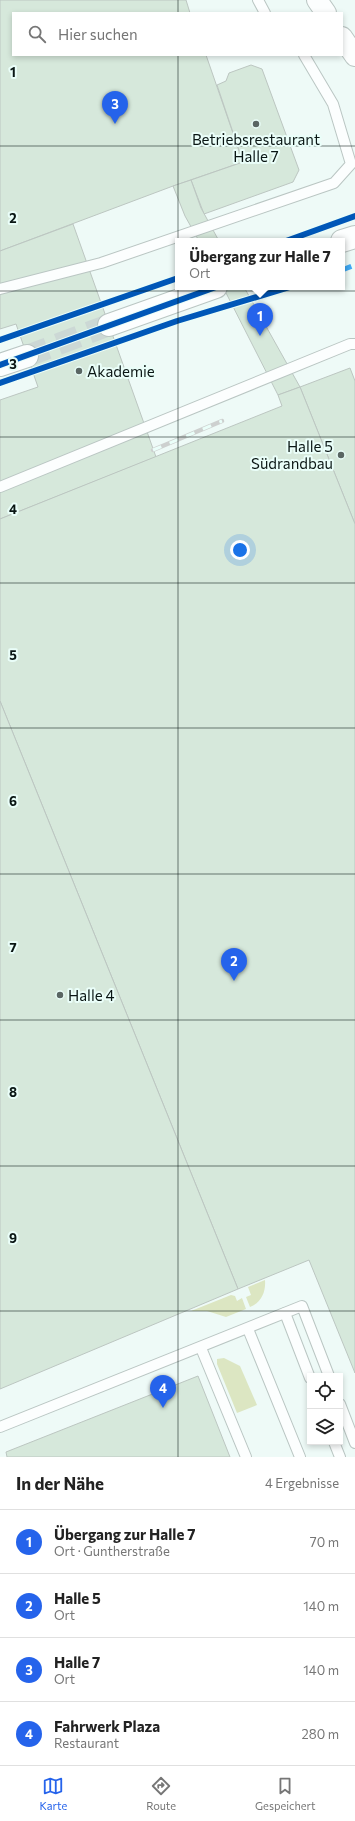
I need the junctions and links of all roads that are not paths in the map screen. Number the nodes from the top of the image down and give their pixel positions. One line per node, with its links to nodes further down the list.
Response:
1 (258, 0): 3 (lane)
2 (317, 0): 4 (street)
3 (264, 12)
4 (325, 12)
5 (343, 38): 7 (street)
6 (305, 56): 10 (lane)
7 (355, 56)
8 (355, 237): 9 (street)
9 (345, 240)
10 (0, 289)
11 (208, 290): 12 (street)
12 (109, 325)
13 (355, 344): 16 (lane)
14 (27, 356): 15 (street)
15 (0, 366)
16 (0, 487)
17 (285, 1314): 18 (lane); 20 (lane); 21 (lane)
18 (248, 1329): 19 (lane); 27 (lane)
19 (201, 1348): 23 (lane); 26 (lane)
20 (308, 1373)
21 (329, 1373)
22 (342, 1409): 24 (lane)
23 (0, 1427)
24 (355, 1443)
25 (335, 1445): 28 (lane)
26 (246, 1457)
27 (300, 1457)
28 (340, 1457)

